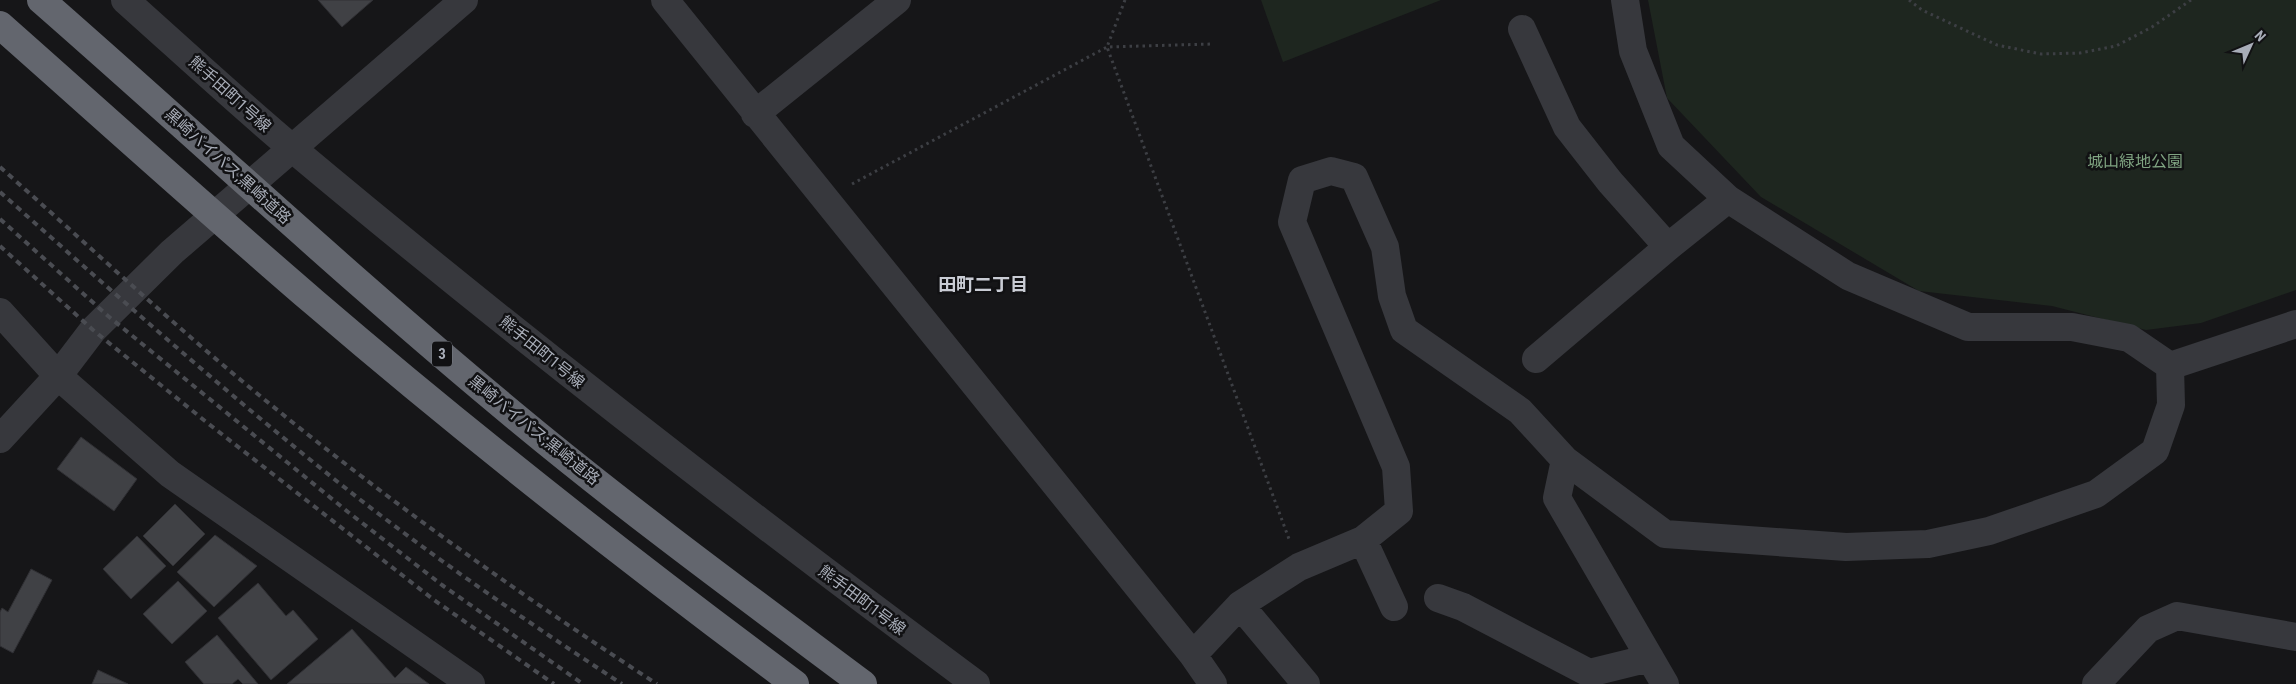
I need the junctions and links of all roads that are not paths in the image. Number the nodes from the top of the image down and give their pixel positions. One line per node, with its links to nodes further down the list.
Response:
1 (41, 0): 29 (highway, 黒崎バイパス;黒崎道路 / 3, bridge)
2 (125, 0): 10 (street, 熊手田町1号線)
3 (464, 0): 10 (street)
4 (664, 0): 9 (street)
5 (897, 0): 9 (street)
6 (1625, 0): 11 (street)
7 (0, 24): 28 (highway, bridge)
8 (1522, 29): 12 (street)
9 (755, 114): 25 (street)
10 (292, 148): 17 (street); 30 (street, 熊手田町1号線)
11 (1728, 199): 12 (street); 16 (street)
12 (1668, 247): 15 (street)
13 (0, 312): 17 (street)
14 (2296, 324): 16 (street)
15 (1536, 359)
16 (2170, 366): 19 (street)
17 (58, 376): 18 (street); 27 (street)
18 (0, 439)
19 (1565, 460): 20 (street); 26 (street)
20 (1363, 540): 22 (street); 23 (street)
21 (1438, 598): 26 (street)
22 (1240, 604): 25 (street); 32 (street)
23 (1394, 606)
24 (2296, 636): 34 (street)
25 (1193, 655): 31 (street)
26 (1650, 658): 33 (street)
27 (472, 684)
28 (795, 684)
29 (863, 684)
30 (976, 684)
31 (1212, 684)
32 (1306, 684)
33 (1665, 684)
34 (2096, 684)

